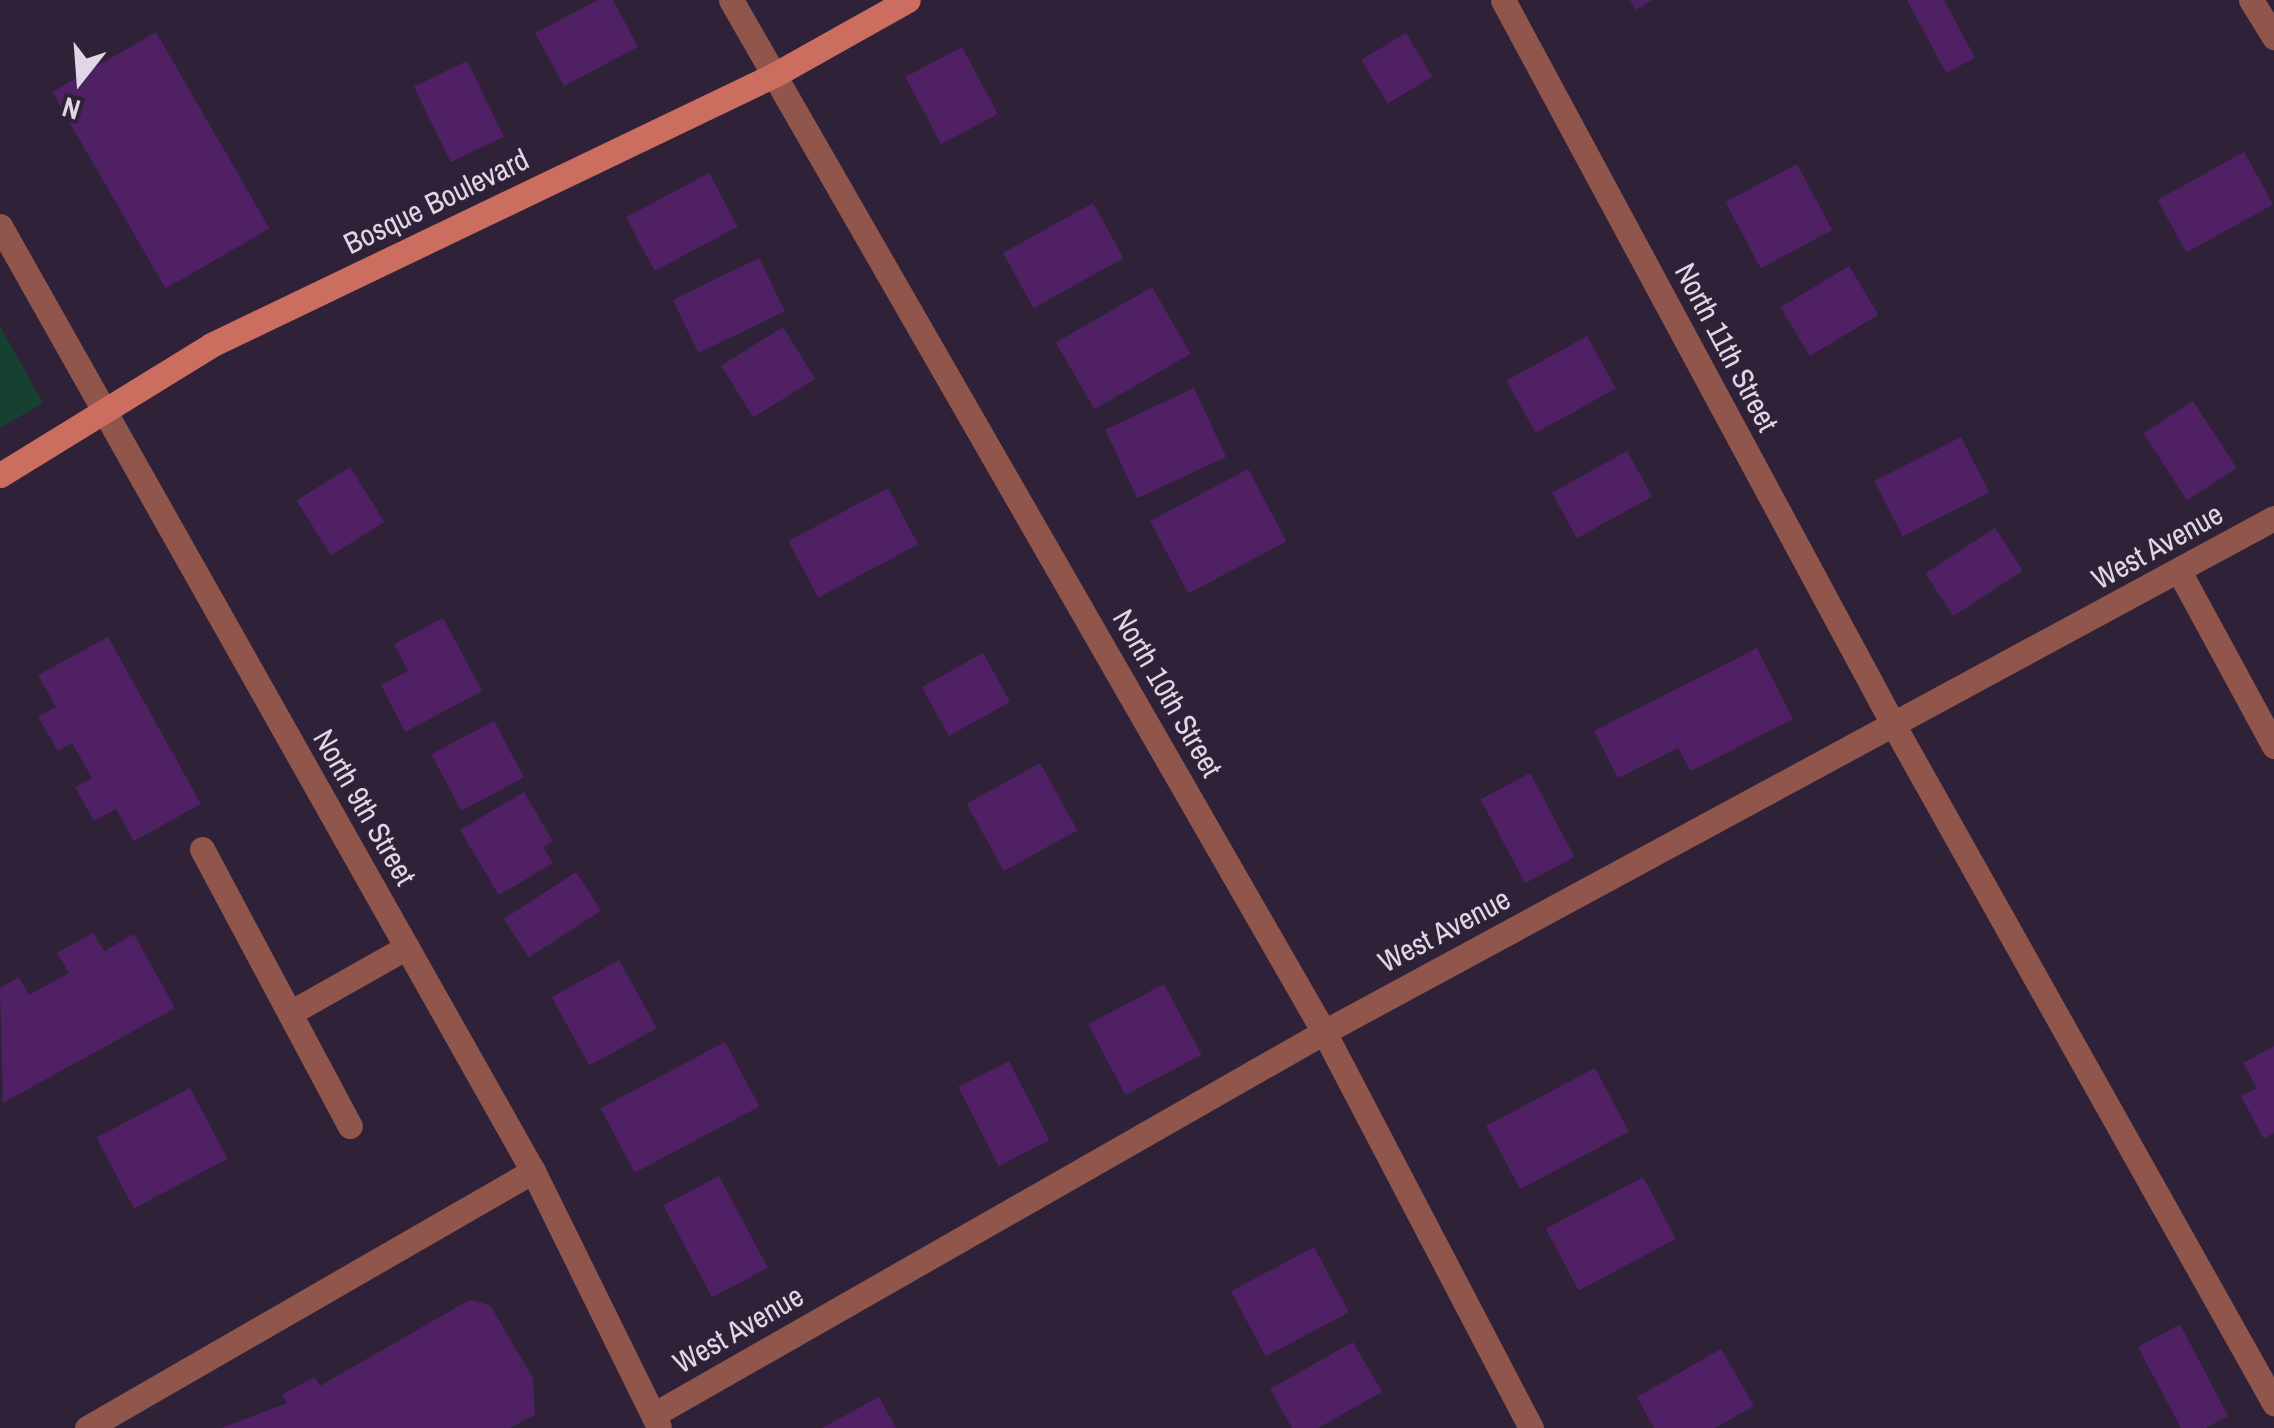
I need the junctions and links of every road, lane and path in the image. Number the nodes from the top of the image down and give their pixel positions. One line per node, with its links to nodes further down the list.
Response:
1 (732, 0): 6 (street, North 10th Street)
2 (908, 0): 6 (main road, Bosque Boulevard)
3 (1503, 0): 12 (street, North 11th Street)
4 (2251, 0): 5 (street)
5 (2274, 36)
6 (776, 74): 8 (main road, Bosque Boulevard); 17 (street, North 10th Street)
7 (0, 226): 8 (street, North 9th Street)
8 (99, 414): 9 (main road, Bosque Boulevard); 15 (street, North 9th Street)
9 (0, 475)
10 (2274, 518): 11 (street, West Avenue)
11 (2180, 573): 12 (street, West Avenue); 13 (street)
12 (1893, 724): 17 (street, West Avenue); 20 (street, North 11th Street)
13 (2274, 746)
14 (202, 849): 16 (street)
15 (407, 947): 16 (street); 19 (street, North 9th Street)
16 (290, 1013): 18 (street)
17 (1324, 1032): 21 (street, West Avenue); 23 (street, North 10th Street)
18 (350, 1126)
19 (533, 1171): 21 (street, North 9th Street); 22 (street)
20 (2274, 1404)
21 (656, 1422)
22 (87, 1428)
23 (1531, 1428)

